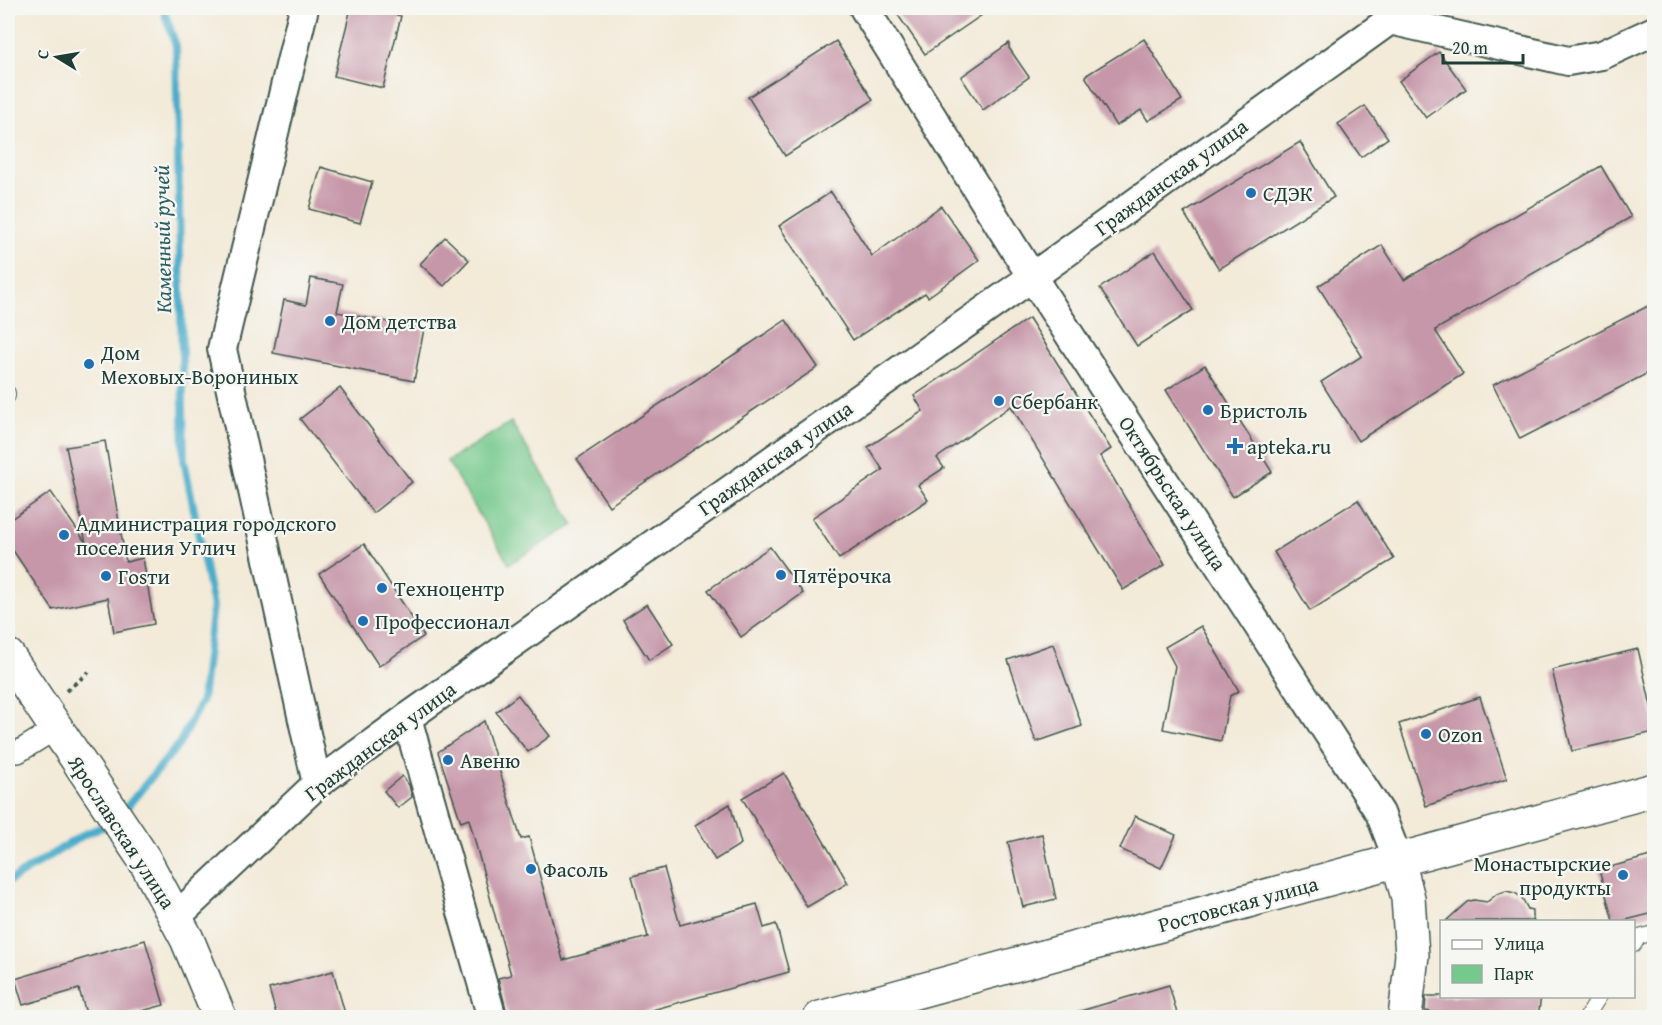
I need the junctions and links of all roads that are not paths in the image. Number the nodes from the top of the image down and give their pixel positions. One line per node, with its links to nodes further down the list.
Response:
1 (304, 8): 10 (street)
2 (864, 8): 5 (street, Октябрьская улица)
3 (1393, 14): 4 (street, Гражданская улица); 5 (street, Гражданская улица)
4 (1654, 31)
5 (1032, 277): 7 (street, Гражданская улица); 12 (street, Октябрьская улица)
6 (8, 656): 8 (main road, Ярославская улица)
7 (407, 718): 10 (street, Гражданская улица); 18 (street)
8 (55, 729): 9 (street); 13 (main road, Ярославская улица)
9 (8, 751)
10 (318, 784): 13 (street, Гражданская улица)
11 (1654, 790): 12 (main road, Ростовская улица)
12 (1398, 860): 19 (main road, Ростовская улица); 20 (main road)
13 (176, 917): 17 (main road, Ярославская улица)
14 (1654, 933): 15 (lane)
15 (1635, 943)
16 (1599, 998): 21 (lane)
17 (220, 1017)
18 (492, 1017)
19 (820, 1017)
20 (1405, 1017)
21 (1586, 1017)

